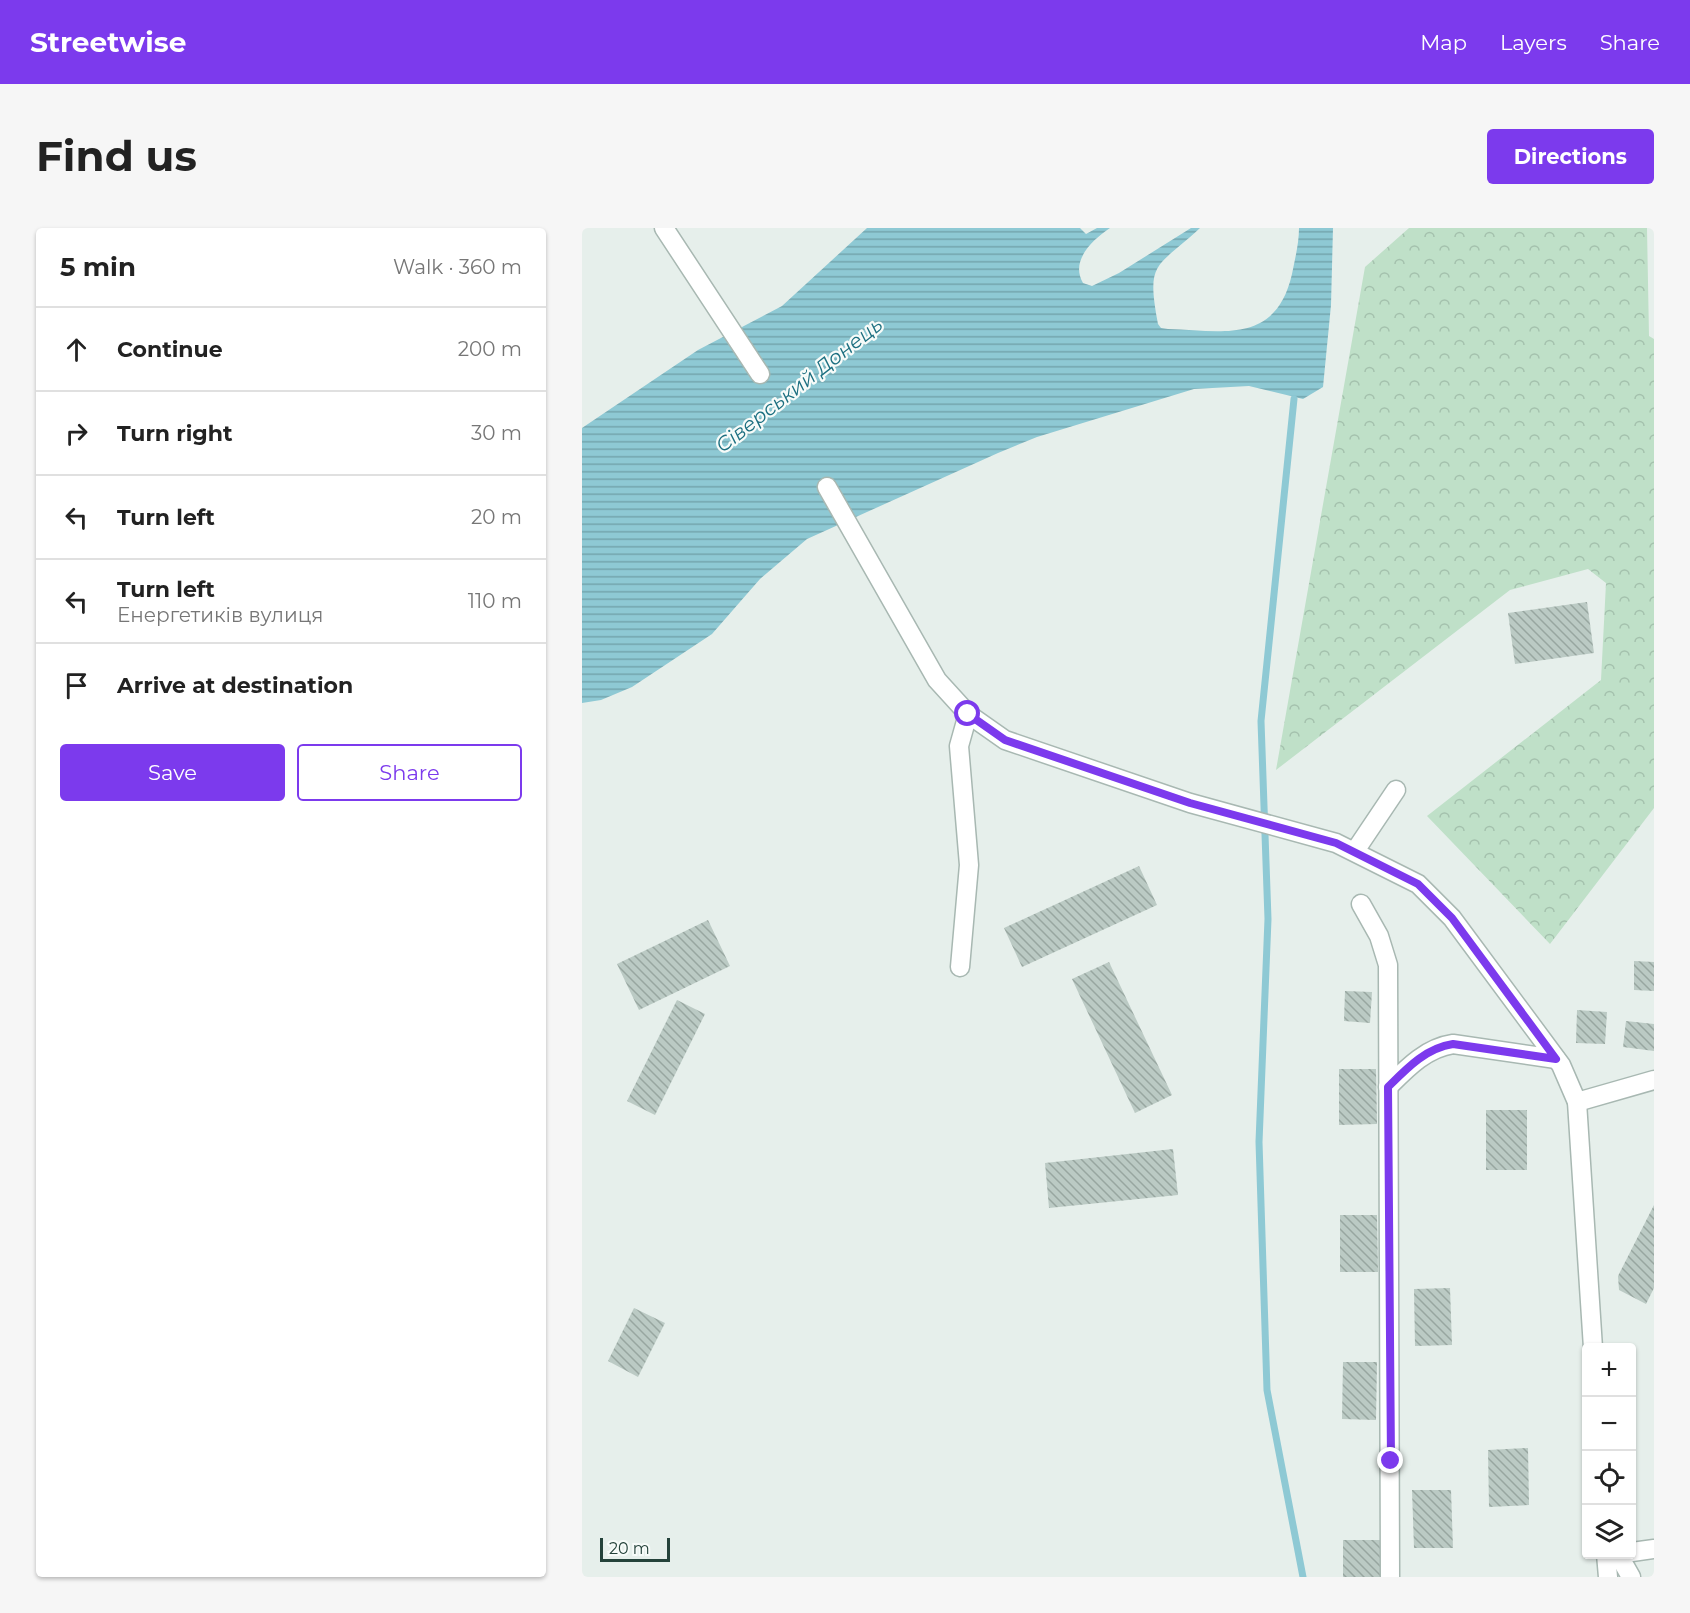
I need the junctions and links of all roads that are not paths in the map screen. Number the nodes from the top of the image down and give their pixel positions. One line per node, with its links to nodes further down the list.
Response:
1 (664, 228): 2 (street)
2 (760, 374)
3 (827, 487): 4 (street)
4 (968, 714): 6 (street); 8 (street)
5 (1395, 790): 6 (street)
6 (1354, 851): 9 (street)
7 (1361, 904): 11 (street)
8 (960, 968)
9 (1556, 1059): 11 (street); 12 (street)
10 (1654, 1080): 12 (street)
11 (1388, 1087): 18 (street)
12 (1577, 1102): 13 (street)
13 (1593, 1343)
14 (1654, 1549): 15 (street)
15 (1636, 1551)
16 (1606, 1559): 19 (street)
17 (1621, 1559): 20 (street)
18 (1390, 1577)
19 (1608, 1577)
20 (1631, 1577)

